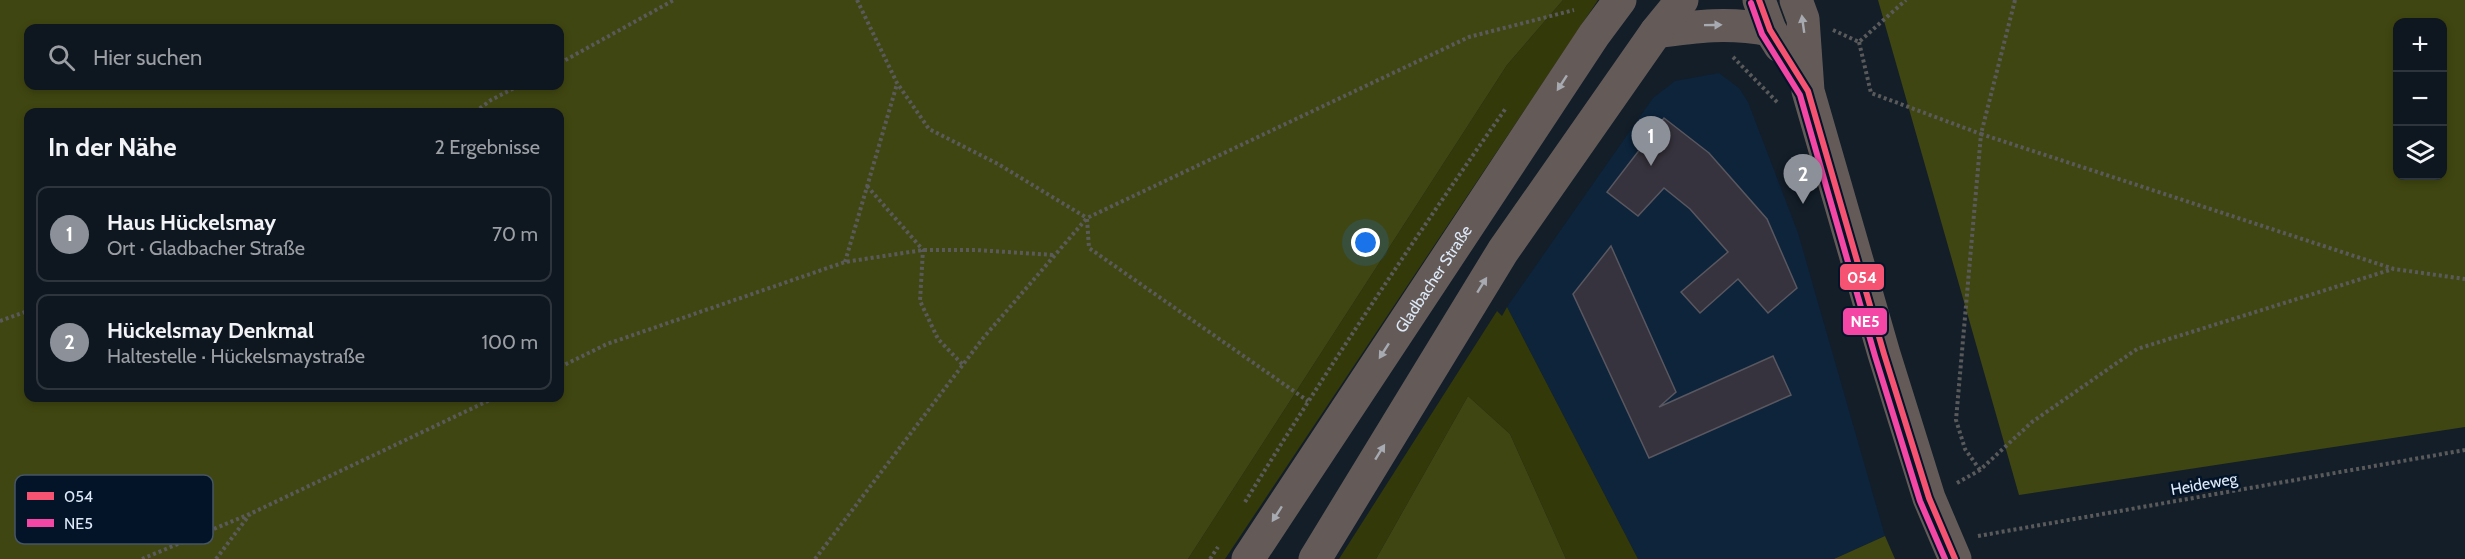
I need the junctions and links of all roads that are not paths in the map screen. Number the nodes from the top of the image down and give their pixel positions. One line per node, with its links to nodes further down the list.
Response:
1 (1620, 0): 9 (main road, Gladbacher Straße, one-way to 9)
2 (1682, 0): 6 (main road)
3 (1759, 0): 5 (main road)
4 (1796, 0): 7 (main road, one-way to 4)
5 (1770, 30): 6 (main road, one-way to 5); 7 (main road)
6 (1656, 32): 10 (main road, one-way to 6)
7 (1808, 92): 8 (main road)
8 (1951, 550)
9 (1248, 559)
10 (1315, 559)

